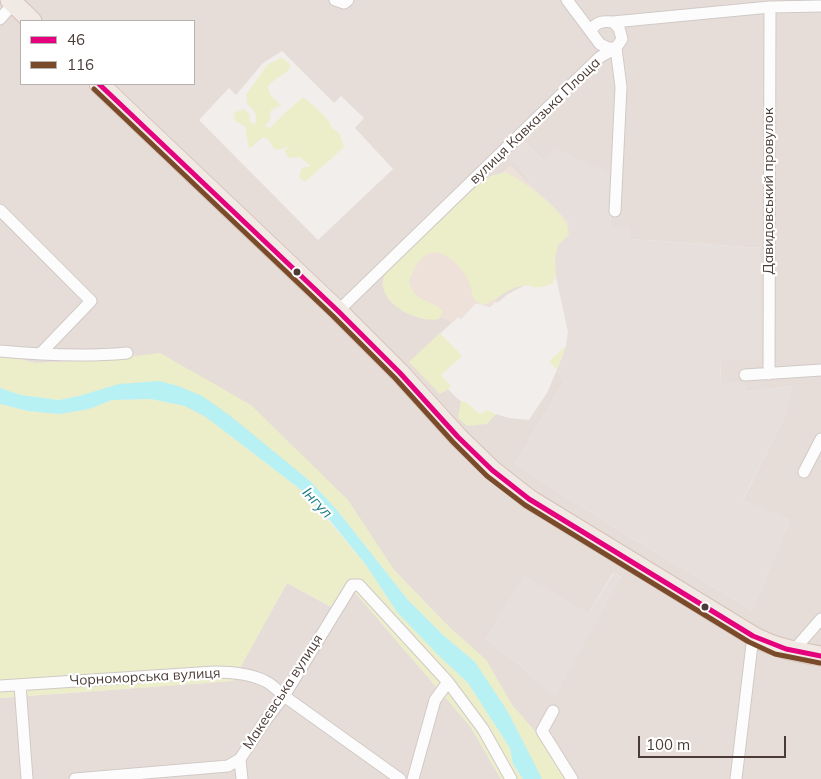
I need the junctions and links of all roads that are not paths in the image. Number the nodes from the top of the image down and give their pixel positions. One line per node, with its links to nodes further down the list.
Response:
1 (335, 0): 2 (street)
2 (348, 0)
3 (567, 0): 10 (street)
4 (12, 2): 7 (street); 8 (main road)
5 (821, 6): 6 (street)
6 (770, 7): 9 (street); 22 (street, Давидовський провулок)
7 (0, 19)
8 (31, 20)
9 (613, 22): 10 (street); 12 (street)
10 (591, 31): 11 (street)
11 (600, 44): 12 (street); 13 (street)
12 (616, 48): 13 (street, вулиця Кавказька Площа); 16 (street, вулиця Кавказька Площа)
13 (600, 57): 17 (street, вулиця Кавказька Площа)
14 (100, 85): 17 (main road)
15 (0, 210): 20 (street)
16 (615, 211)
17 (338, 311): 27 (main road)
18 (0, 351): 20 (street)
19 (127, 353): 20 (street)
20 (40, 354)
21 (821, 370): 22 (street)
22 (769, 374): 23 (street)
23 (745, 375)
24 (821, 439): 25 (street)
25 (804, 472)
26 (821, 619): 28 (street)
27 (753, 636): 28 (main road); 43 (street)
28 (793, 651): 29 (main road)
29 (821, 656)
30 (448, 682): 33 (street, Макеєвська вулиця); 40 (street); 41 (street)
31 (20, 685): 32 (street, Чорноморська вулиця); 33 (street, Чорноморська вулиця); 36 (street)
32 (0, 686)
33 (284, 696): 35 (street, Макеєвська вулиця); 39 (street, Чорноморська вулиця)
34 (553, 710): 42 (street)
35 (240, 758): 37 (street, Макеєвська вулиця); 38 (street)
36 (27, 779)
37 (77, 779)
38 (242, 779)
39 (400, 779)
40 (413, 779)
41 (511, 779)
42 (572, 779)
43 (736, 779)

